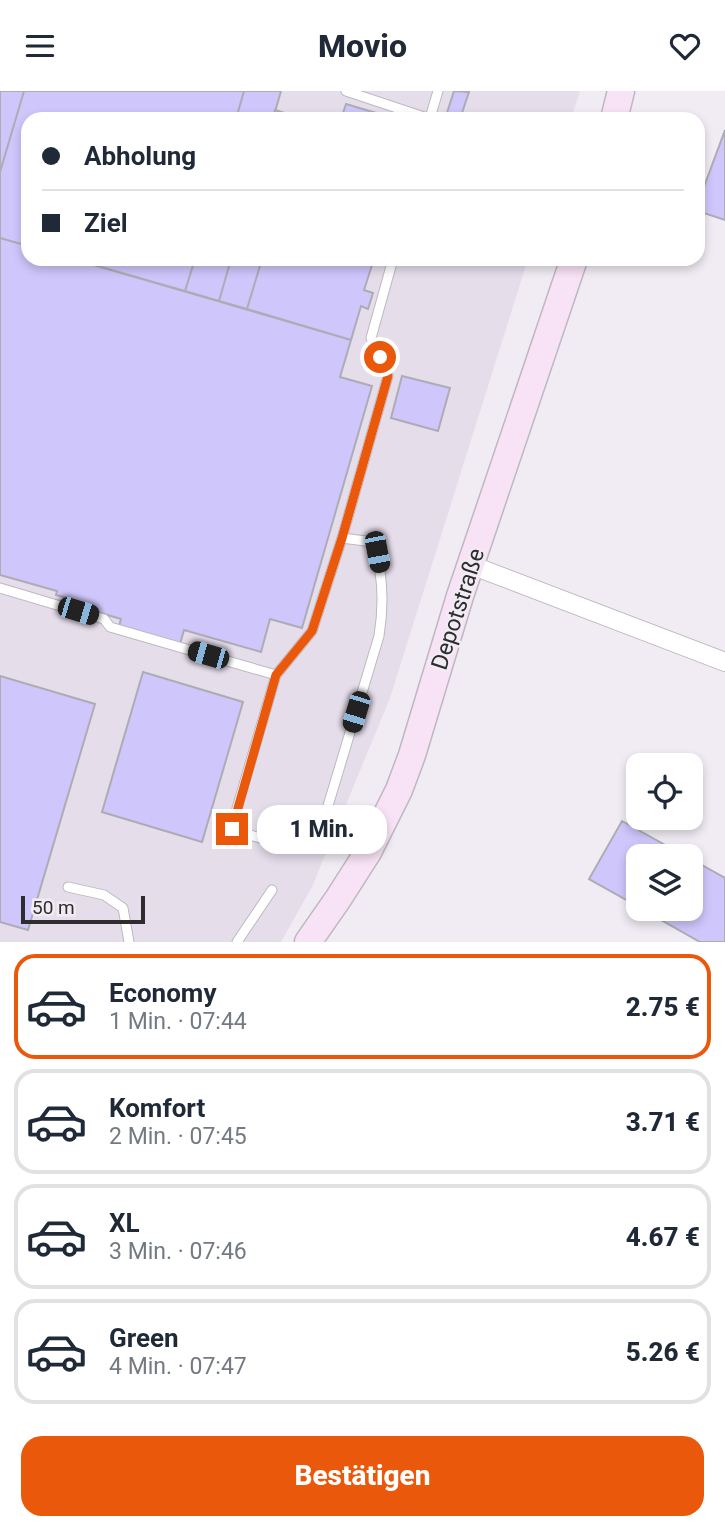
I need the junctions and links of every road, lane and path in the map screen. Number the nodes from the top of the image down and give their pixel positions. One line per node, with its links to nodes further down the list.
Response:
1 (345, 91): 4 (lane)
2 (438, 91): 5 (lane)
3 (621, 91): 6 (main road)
4 (409, 112)
5 (432, 112)
6 (616, 112)
7 (391, 266): 9 (lane)
8 (572, 266): 10 (main road, Depotstraße)
9 (342, 538): 13 (lane); 14 (lane)
10 (471, 565): 12 (street); 20 (main road, Depotstraße)
11 (0, 588): 13 (lane)
12 (725, 662)
13 (276, 675): 15 (lane)
14 (318, 839)
15 (276, 843)
16 (68, 887): 18 (lane)
17 (272, 890): 19 (lane)
18 (129, 942)
19 (237, 942)
20 (308, 942)

